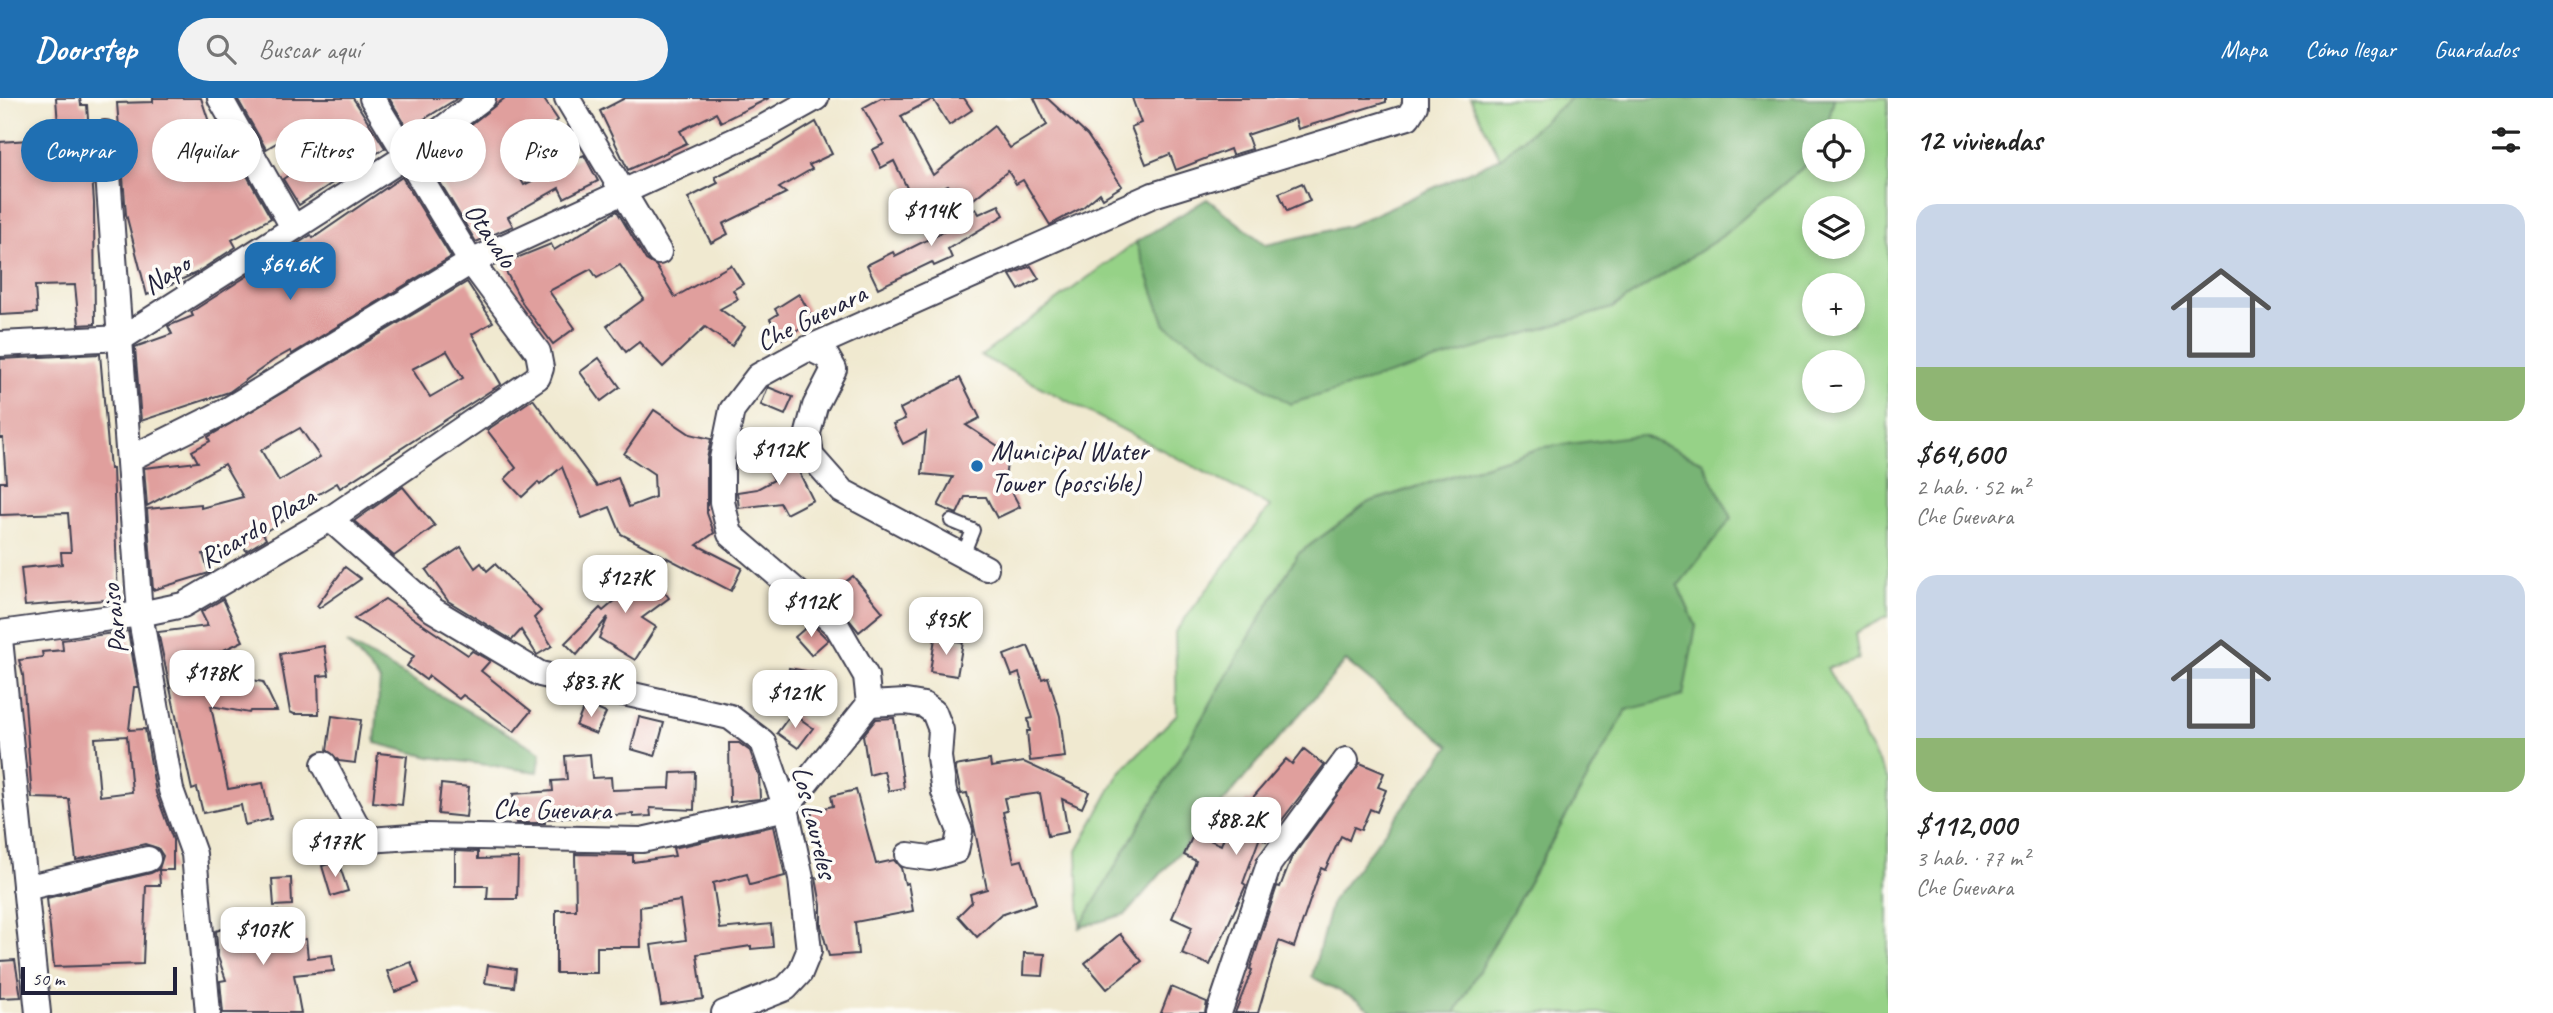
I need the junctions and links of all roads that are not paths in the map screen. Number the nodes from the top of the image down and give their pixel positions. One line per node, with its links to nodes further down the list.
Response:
1 (220, 98): 13 (street)
2 (372, 98): 8 (street, Otavalo)
3 (483, 98): 7 (street, Napo)
4 (567, 98): 12 (street)
5 (816, 98): 12 (street)
6 (1415, 98): 18 (street, Che Guevara)
7 (455, 119)
8 (390, 130)
9 (390, 166): 13 (street, Napo)
10 (109, 182): 16 (street, Paraiso)
11 (421, 182): 15 (street, Otavalo)
12 (623, 191): 14 (street); 15 (street)
13 (293, 227): 16 (street, Napo)
14 (659, 252)
15 (471, 262): 19 (street, Otavalo); 20 (street)
16 (122, 338): 17 (street); 20 (street, Paraiso)
17 (0, 344)
18 (809, 348): 23 (street); 28 (street, Che Guevara)
19 (512, 394): 21 (street, Ricardo Plaza)
20 (131, 458): 25 (street, Paraiso)
21 (330, 519): 25 (street, Ricardo Plaza); 31 (street, Los Laureles)
22 (951, 521): 23 (lane)
23 (962, 555): 24 (street)
24 (986, 568)
25 (140, 614): 26 (street, Ricardo Plaza); 36 (street, Paraiso)
26 (0, 633)
27 (0, 639): 34 (street)
28 (869, 704): 31 (street); 32 (street)
29 (1346, 760): 38 (street)
30 (324, 764): 31 (street, Che Guevara)
31 (786, 808): 37 (street, Los Laureles)
32 (908, 855)
33 (148, 859): 34 (street)
34 (25, 888): 35 (street)
35 (38, 1013)
36 (208, 1013)
37 (724, 1013)
38 (1219, 1013)

